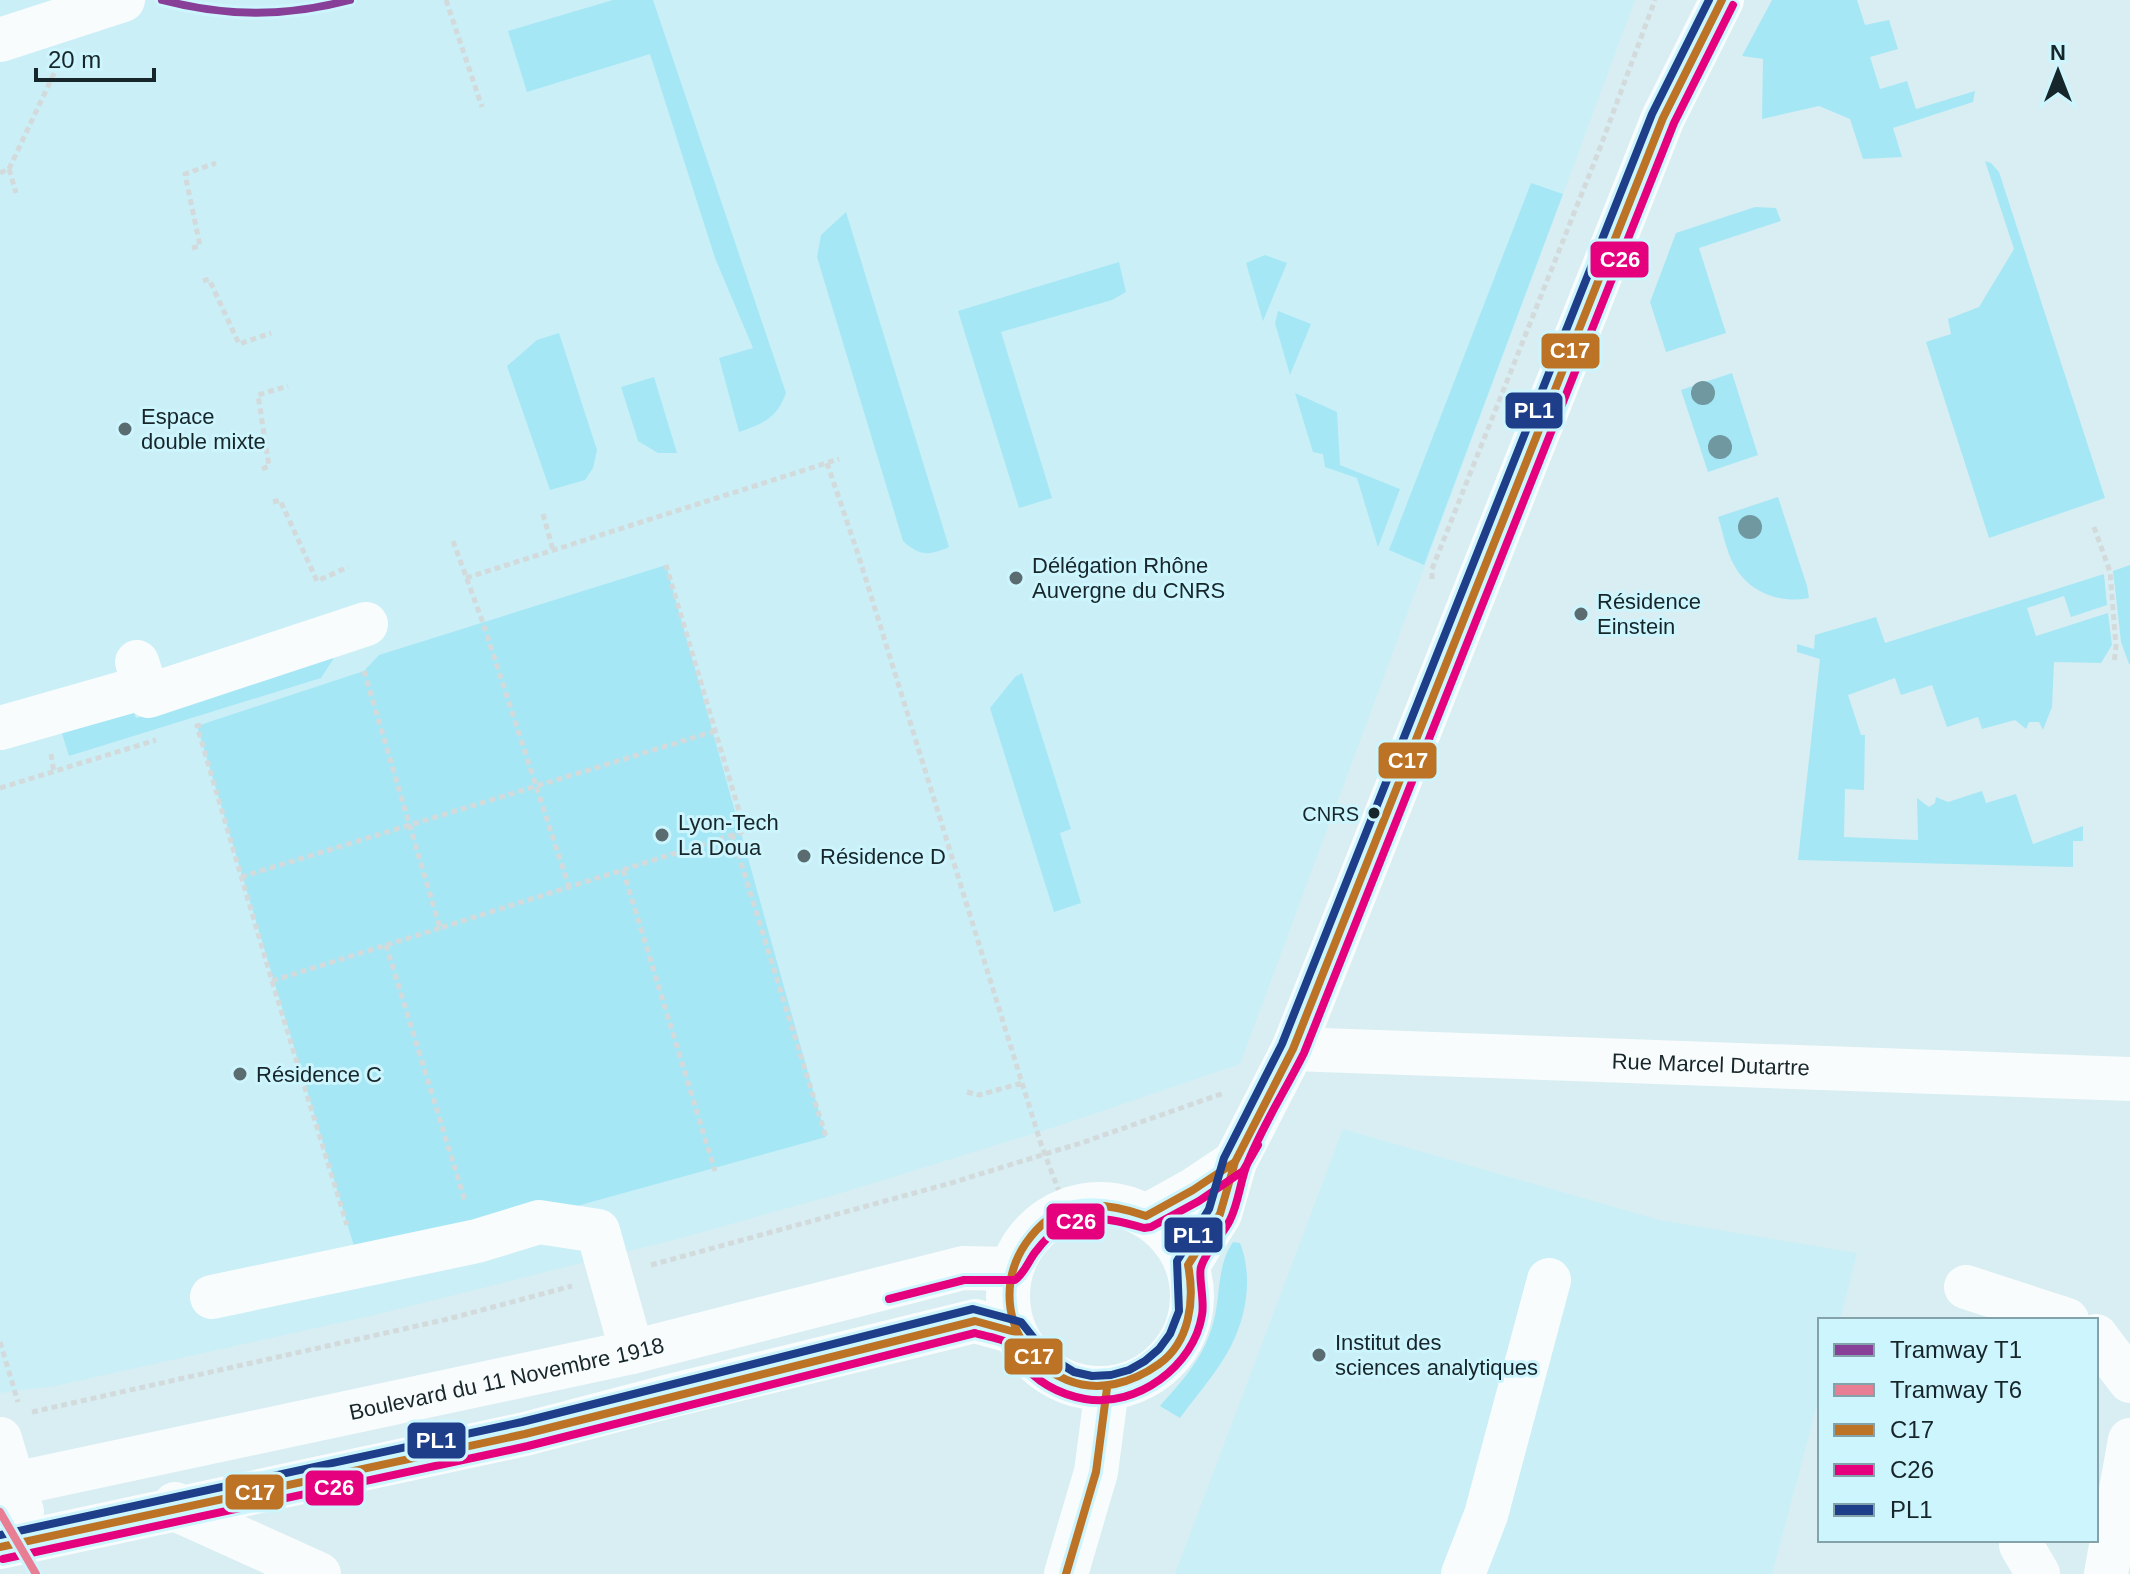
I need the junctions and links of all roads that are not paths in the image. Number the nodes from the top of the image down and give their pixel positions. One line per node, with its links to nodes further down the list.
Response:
1 (123, 0): 3 (street)
2 (1722, 0): 6 (street)
3 (0, 40)
4 (357, 598): 5 (street)
5 (0, 728)
6 (1293, 1049): 7 (street, Rue Marcel Dutartre); 8 (street)
7 (2130, 1079)
8 (1235, 1162): 9 (street); 10 (street)
9 (1146, 1216): 10 (street); 11 (street)
10 (1188, 1265): 20 (street)
11 (1011, 1269): 16 (street); 18 (street, Boulevard du 11 Novembre 1918)
12 (1549, 1280): 29 (street)
13 (1966, 1287): 15 (street)
14 (212, 1297): 18 (street)
15 (2061, 1318)
16 (1015, 1332): 20 (street); 25 (street)
17 (2098, 1339): 19 (street)
18 (632, 1352): 23 (street, Boulevard du 11 Novembre 1918)
19 (2130, 1381)
20 (1107, 1388): 28 (street)
21 (11, 1427): 24 (street)
22 (2130, 1440): 30 (street)
23 (165, 1451): 24 (street, Boulevard du 11 Novembre 1918); 25 (street)
24 (7, 1486): 26 (street)
25 (177, 1510): 26 (street); 27 (street)
26 (15, 1544)
27 (319, 1574)
28 (1066, 1574)
29 (1463, 1574)
30 (2106, 1574)

